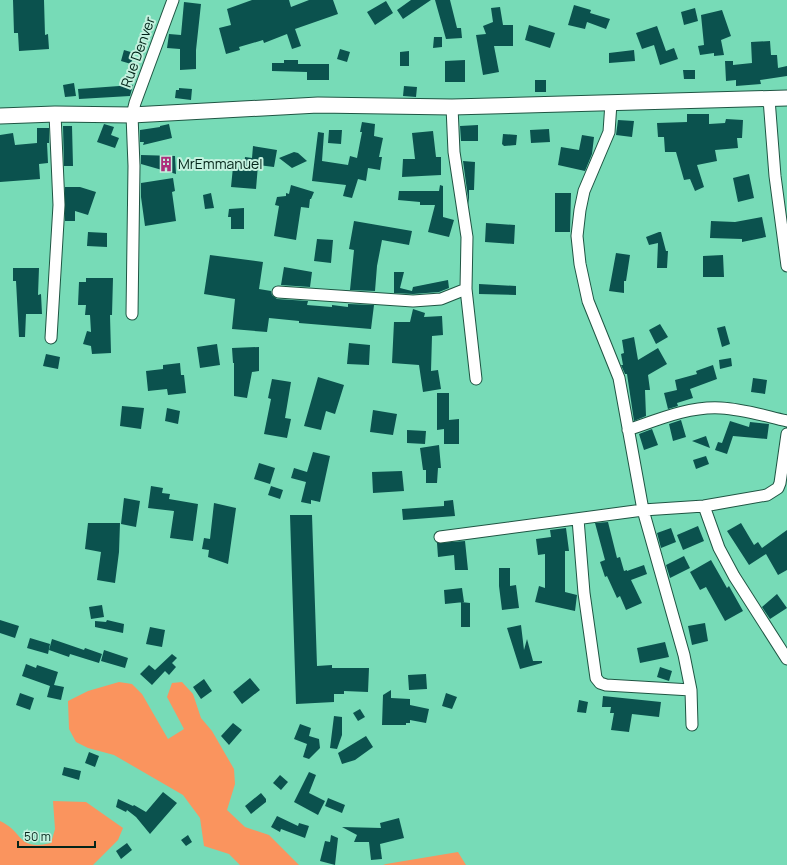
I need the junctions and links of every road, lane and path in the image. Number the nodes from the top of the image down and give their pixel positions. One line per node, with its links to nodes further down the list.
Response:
1 (173, 0): 7 (street, Rue Denver)
2 (787, 98): 3 (main road)
3 (769, 99): 4 (main road); 9 (street)
4 (611, 103): 5 (main road); 16 (street)
5 (452, 106): 7 (main road); 10 (street)
6 (55, 114): 7 (main road); 8 (main road); 13 (street)
7 (132, 115): 12 (street, Rue Denver)
8 (0, 116)
9 (787, 266)
10 (466, 289): 11 (street); 14 (street)
11 (278, 292)
12 (132, 314)
13 (51, 338)
14 (476, 379)
15 (787, 421): 16 (street)
16 (628, 430): 19 (street)
17 (787, 434): 18 (street)
18 (704, 506): 19 (street); 22 (street)
19 (643, 510): 20 (street); 23 (street)
20 (578, 519): 21 (street); 23 (street)
21 (440, 536)
22 (786, 655)
23 (691, 690): 24 (street)
24 (692, 725)

